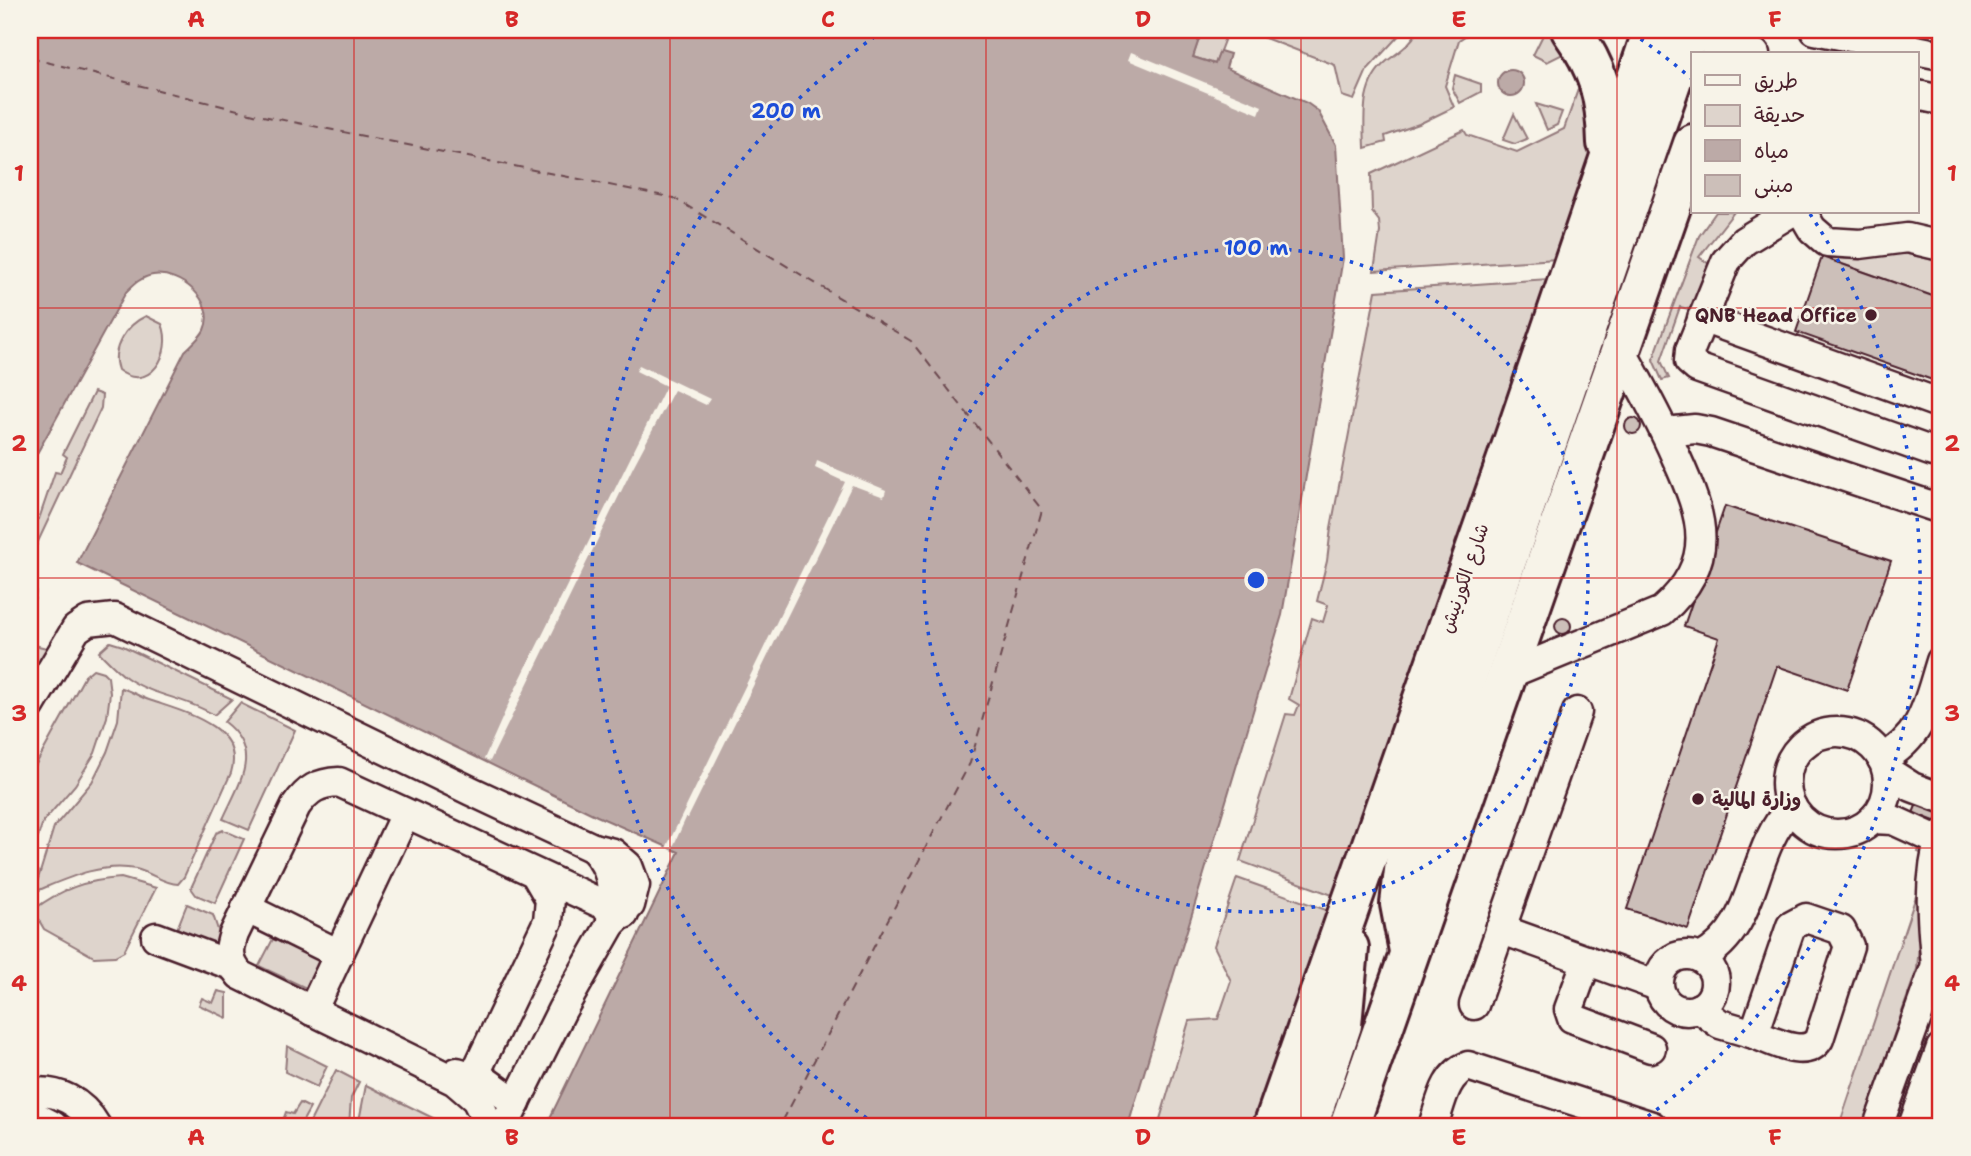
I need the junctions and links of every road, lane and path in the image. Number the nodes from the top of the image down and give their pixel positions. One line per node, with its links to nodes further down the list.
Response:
1 (1571, 30): 12 (highway)
2 (1815, 30): 4 (street)
3 (1706, 37): 5 (highway, شارع الكورنيش)
4 (1878, 38): 6 (street)
5 (1694, 52)
6 (1941, 55)
7 (1691, 56): 12 (highway, شارع الكورنيش)
8 (1691, 78): 40 (highway)
9 (1918, 95): 10 (street)
10 (1941, 100)
11 (1691, 155): 13 (highway)
12 (1608, 159): 35 (highway, شارع الكورنيش)
13 (1684, 192): 18 (highway)
14 (1788, 214): 17 (street)
15 (1803, 214): 16 (street)
16 (1941, 246)
17 (1702, 318): 19 (street); 21 (street)
18 (1622, 352): 20 (street); 24 (highway)
19 (1941, 404)
20 (1665, 432): 22 (street); 24 (street)
21 (1941, 452)
22 (1941, 509)
23 (1941, 661): 27 (street)
24 (1506, 675): 40 (highway)
25 (30, 706): 36 (street)
26 (1577, 712): 38 (street)
27 (1885, 765): 28 (street); 29 (street); 31 (street)
28 (1941, 799)
29 (1792, 807): 31 (street); 37 (street)
30 (405, 814): 33 (street); 34 (street); 41 (street)
31 (1873, 819): 32 (street)
32 (1940, 838): 43 (street)
33 (552, 901): 36 (street); 36 (street); 54 (street)
34 (246, 908): 41 (street); 45 (street)
35 (1350, 908): 62 (highway, شارع الكورنيش); 63 (highway)
36 (615, 916): 58 (street)
37 (1738, 925): 42 (street); 47 (street)
38 (1500, 929): 44 (street); 48 (street)
39 (156, 937): 45 (street)
40 (1410, 953): 64 (highway)
41 (339, 954): 49 (street)
42 (1701, 958): 46 (street); 47 (street)
43 (1939, 958): 67 (street)
44 (1587, 960): 46 (street); 51 (street)
45 (231, 965): 49 (street)
46 (1658, 986): 47 (street)
47 (1706, 998): 50 (street)
48 (1474, 1005)
49 (312, 1012): 53 (street)
50 (1754, 1034): 50 (street)
51 (1651, 1048)
52 (1941, 1048): 56 (street)
53 (440, 1072): 54 (street); 61 (street)
54 (474, 1076): 58 (street)
55 (30, 1093): 60 (street)
56 (1925, 1112)
57 (30, 1114): 59 (street)
58 (510, 1115)
59 (53, 1126)
60 (96, 1126)
61 (490, 1126)
62 (1273, 1126)
63 (1308, 1126)
64 (1349, 1126)
65 (1433, 1126): 66 (street)
66 (1648, 1126)
67 (1878, 1126)

